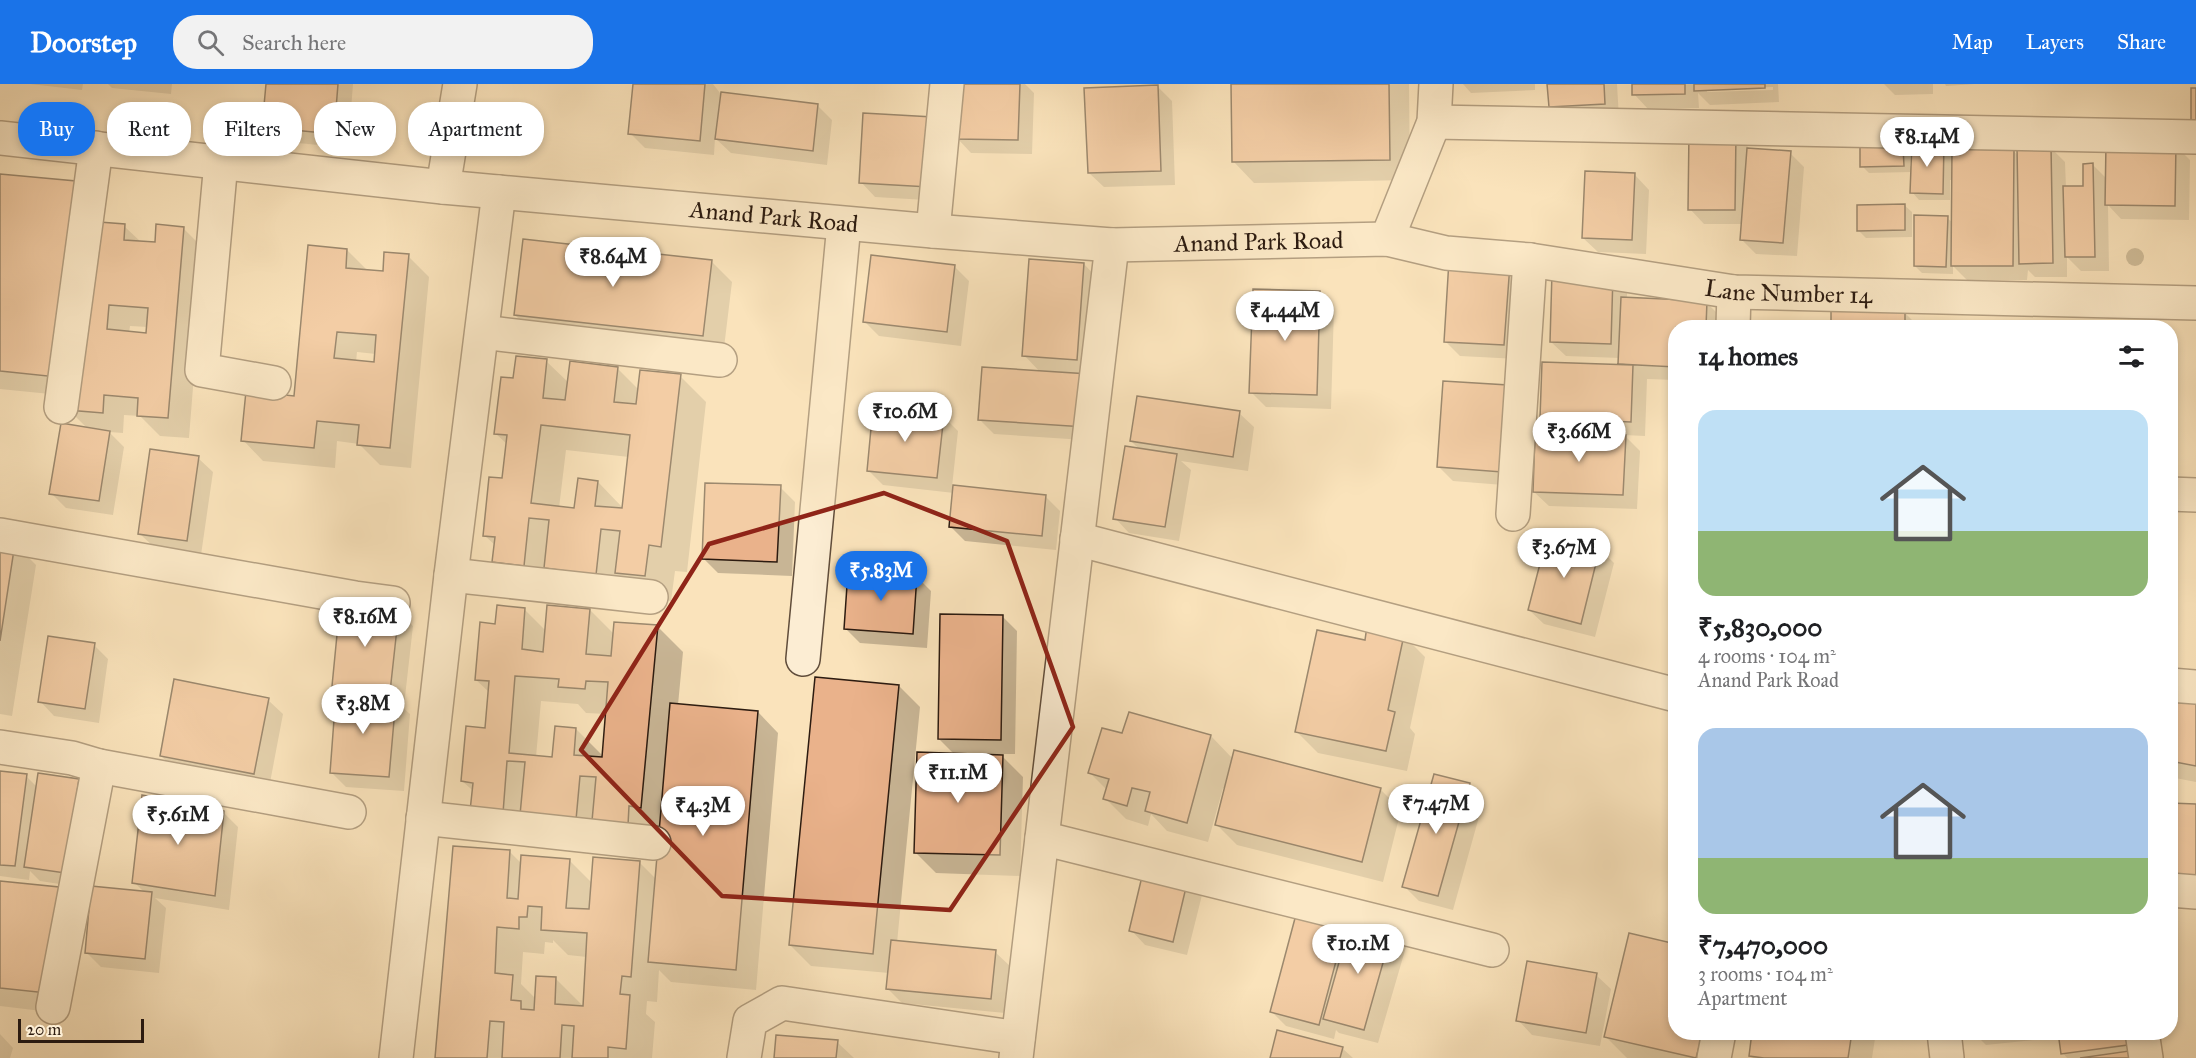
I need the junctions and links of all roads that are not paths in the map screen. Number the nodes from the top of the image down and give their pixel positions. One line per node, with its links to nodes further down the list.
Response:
1 (460, 84): 9 (street)
2 (946, 84): 12 (street)
3 (1436, 84): 4 (street)
4 (1434, 122): 5 (street); 13 (street)
5 (2196, 137)
6 (0, 138): 7 (street, Anand Park Road)
7 (96, 148): 8 (street, Anand Park Road); 22 (street)
8 (221, 162): 9 (street, Anand Park Road); 21 (street)
9 (443, 188): 10 (street, Anand Park Road)
10 (499, 192): 11 (street, Anand Park Road); 19 (street)
11 (844, 224): 12 (street, Anand Park Road); 31 (street)
12 (933, 231): 14 (street, Anand Park Road)
13 (1387, 239): 14 (street, Anand Park Road); 15 (street, Lane Number 14)
14 (1112, 245): 27 (street)
15 (1530, 260): 16 (street, Lane Number 14); 25 (street)
16 (1734, 292): 17 (street, Lane Number 14); 18 (street)
17 (2196, 303)
18 (1732, 320)
19 (482, 332): 20 (street); 28 (street)
20 (720, 360)
21 (274, 383)
22 (61, 407)
23 (2178, 494): 24 (street)
24 (2196, 495)
25 (1513, 514)
26 (0, 535): 30 (street)
27 (1077, 539): 34 (street); 39 (street)
28 (451, 575): 29 (street); 38 (street)
29 (651, 597)
30 (393, 603)
31 (803, 659)
32 (2178, 686): 33 (street)
33 (2196, 687)
34 (1668, 693)
35 (0, 747): 36 (street)
36 (99, 766): 37 (street); 44 (street)
37 (350, 812)
38 (423, 818): 40 (street); 49 (street)
39 (1042, 838): 43 (street); 48 (street)
40 (654, 843)
41 (2178, 891): 42 (street)
42 (2196, 892)
43 (1492, 950)
44 (53, 1007)
45 (1717, 1040): 51 (street)
46 (1945, 1040): 52 (street)
47 (2143, 1040): 53 (street)
48 (1017, 1048): 50 (street)
49 (396, 1058)
50 (744, 1058)
51 (1714, 1058)
52 (1947, 1058)
53 (2146, 1058)

